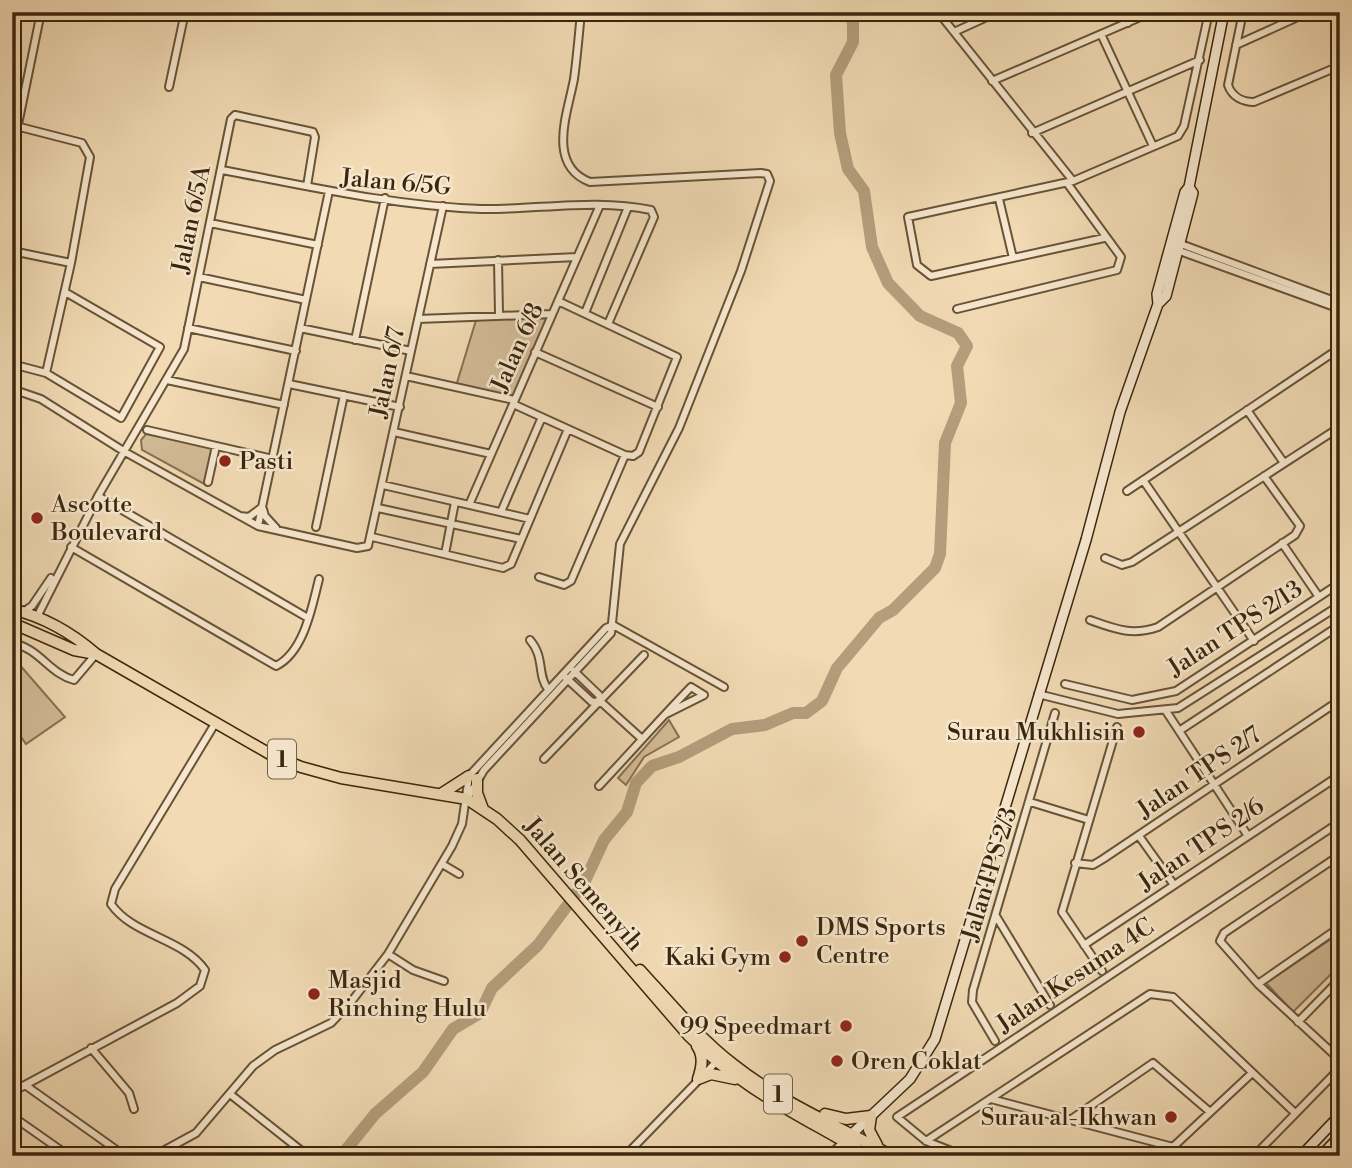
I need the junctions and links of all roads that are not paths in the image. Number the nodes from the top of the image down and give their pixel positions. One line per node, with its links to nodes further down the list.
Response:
1 (41, 12): 21 (street)
2 (185, 12): 19 (street)
3 (581, 12): 126 (street)
4 (938, 12): 13 (street)
5 (998, 12): 13 (street)
6 (1123, 12): 12 (street)
7 (1152, 12): 12 (street)
8 (1209, 12): 16 (street)
9 (1224, 12): 37 (street)
10 (1243, 12): 15 (street)
11 (1309, 12): 15 (street)
12 (1128, 23): 14 (street)
13 (954, 32): 18 (street)
14 (1101, 34): 18 (street); 20 (street)
15 (1236, 45): 17 (street)
16 (1200, 60): 20 (street); 23 (street)
17 (1337, 67)
18 (992, 81): 22 (street)
19 (169, 87)
20 (1128, 90): 22 (street); 23 (street)
21 (15, 126): 24 (street); 42 (street)
22 (1032, 133): 26 (street)
23 (1153, 146): 26 (street)
24 (12, 154)
25 (222, 170): 27 (street); 27 (street, Jalan 6/5A); 34 (street, Jalan 6/5A)
26 (1070, 182): 30 (street); 35 (street)
27 (307, 186): 28 (street)
28 (329, 191): 29 (street, Jalan 6/5G); 36 (street, Jalan 6/5G)
29 (386, 198): 32 (street, Jalan 6/5G); 58 (street)
30 (999, 199): 40 (street); 40 (street)
31 (600, 205): 32 (street, Jalan 6/5G); 33 (street, Jalan 6/5G); 39 (street, Jalan 6/8)
32 (443, 206): 43 (street, Jalan 6/7)
33 (628, 207): 51 (street); 55 (street, Jalan 6/5G)
34 (210, 223): 36 (street); 44 (street, Jalan 6/5A)
35 (1104, 238): 40 (street); 49 (street)
36 (318, 246): 46 (street, Jalan 6/5G)
37 (1176, 246): 48 (street); 50 (street); 138 (street)
38 (12, 251): 42 (street)
39 (576, 257): 41 (street); 47 (street, Jalan 6/8)
40 (1013, 258)
41 (498, 261): 43 (street); 52 (street)
42 (71, 263): 45 (street)
43 (430, 264): 54 (street, Jalan 6/7)
44 (199, 277): 46 (street); 56 (street, Jalan 6/5A)
45 (65, 292): 64 (street); 64 (street)
46 (306, 300): 57 (street, Jalan 6/5G)
47 (558, 301): 51 (street); 53 (street, Jalan 6/8)
48 (1340, 303)
49 (957, 309)
50 (1340, 309)
51 (585, 313): 55 (street)
52 (499, 314): 53 (street); 54 (street)
53 (552, 314): 61 (street, Jalan 6/8)
54 (418, 318): 60 (street, Jalan 6/7)
55 (608, 324): 73 (street)
56 (188, 328): 59 (street); 66 (street, Jalan 6/5A)
57 (300, 328): 58 (street); 59 (street, Jalan 6/5G)
58 (355, 340): 60 (street)
59 (296, 351): 67 (street, Jalan 6/5G)
60 (411, 351): 65 (street, Jalan 6/7)
61 (536, 352): 70 (street, Jalan 6/8); 73 (street)
62 (1338, 352): 74 (street)
63 (12, 364): 64 (street)
64 (46, 373)
65 (406, 376): 70 (street); 72 (street, Jalan 6/7)
66 (167, 380): 71 (street); 80 (street, Jalan 6/5A)
67 (289, 384): 69 (street); 71 (street, Jalan 6/5G)
68 (12, 389): 81 (street)
69 (344, 395): 72 (street); 104 (street)
70 (514, 402): 75 (street); 84 (street, Jalan 6/8)
71 (284, 405): 86 (street, Jalan 6/5G)
72 (400, 407): 79 (street, Jalan 6/7)
73 (658, 407): 85 (street)
74 (1247, 410): 87 (street); 90 (street)
75 (542, 417): 77 (street); 99 (street)
76 (1340, 427): 87 (street)
77 (568, 429): 85 (street); 101 (street)
78 (147, 430): 82 (street)
79 (394, 432): 84 (street); 92 (street, Jalan 6/7)
80 (133, 439): 81 (street); 83 (street, Jalan 6/5A); 88 (street)
81 (110, 443): 83 (street)
82 (216, 446): 86 (street); 91 (street)
83 (125, 452): 88 (street); 94 (street, Jalan 6/5A)
84 (491, 454): 96 (street, Jalan 6/8)
85 (625, 455): 114 (street)
86 (273, 459): 97 (street, Jalan 6/5G)
87 (1284, 463): 89 (street)
88 (146, 464): 100 (street)
89 (1265, 476): 106 (street); 109 (street)
90 (1143, 480): 93 (street); 106 (street)
91 (208, 482)
92 (383, 485): 95 (street); 98 (street, Jalan 6/7)
93 (1127, 491)
94 (98, 496): 110 (street, Jalan 6/5A); 123 (street)
95 (455, 502): 96 (street); 102 (street)
96 (469, 505): 99 (street)
97 (262, 507): 100 (street); 103 (street, Jalan 6/5G); 105 (street)
98 (377, 508): 102 (street); 107 (street, Jalan 6/7)
99 (501, 512): 101 (street)
100 (238, 516): 103 (street)
101 (530, 519): 108 (street)
102 (450, 524): 108 (street); 111 (street)
103 (258, 526): 105 (street)
104 (316, 527)
105 (279, 531): 107 (street, Jalan 6/7)
106 (1178, 533): 112 (street); 117 (street)
107 (372, 537): 111 (street)
108 (522, 539): 111 (street)
109 (1282, 543): 117 (street); 118 (street)
110 (71, 547): 113 (street, Jalan 6/5A); 123 (street)
111 (445, 554)
112 (1105, 558)
113 (60, 566): 121 (street); 122 (street)
114 (539, 577)
115 (319, 579): 123 (street)
116 (1340, 583): 118 (street, Jalan TPS 2/13)
117 (1215, 588): 124 (street); 129 (street)
118 (1318, 597): 129 (street, Jalan TPS 2/13)
119 (1340, 605): 141 (street)
120 (12, 609): 121 (main road, Jalan Semenyih / 1)
121 (23, 612): 122 (main road, Jalan Semenyih / 1)
122 (37, 617): 131 (main road, Jalan Semenyih / 1)
123 (308, 618)
124 (1090, 620)
125 (12, 623): 131 (main road, Jalan Semenyih / 1)
126 (613, 625): 133 (street); 136 (street)
127 (1340, 625): 146 (street)
128 (530, 640): 137 (street)
129 (1254, 641): 135 (street, Jalan TPS 2/13)
130 (12, 643): 131 (street)
131 (96, 654): 144 (main road, Jalan Semenyih / 1)
132 (644, 655): 140 (street)
133 (572, 670): 134 (street); 140 (street)
134 (565, 677): 137 (street); 140 (street); 150 (street)
135 (1065, 684)
136 (724, 687)
137 (548, 689): 150 (street)
138 (1038, 694): 141 (street); 198 (street)
139 (1340, 700): 151 (street, Jalan TPS 2/7)
140 (600, 701): 147 (street); 148 (street)
141 (1166, 711): 146 (street)
142 (666, 713): 142 (street); 147 (street)
143 (1055, 713): 156 (street, JalanTPS 2/3)
144 (216, 722): 153 (main road, Jalan Semenyih / 1); 181 (street)
145 (1117, 727): 159 (street)
146 (1179, 731): 151 (street)
147 (642, 739): 152 (street)
148 (544, 759)
149 (1340, 775): 162 (street, Jalan TPS 2/6)
150 (473, 777): 154 (main road); 155 (street); 157 (main road)
151 (1214, 785): 161 (street, Jalan TPS 2/7); 162 (street)
152 (599, 786)
153 (423, 792): 154 (main road, Jalan Semenyih / 1); 155 (main road, Jalan Semenyih / 1)
154 (440, 794): 155 (main road, Jalan Semenyih / 1)
155 (466, 802): 157 (main road, Jalan Semenyih / 1); 158 (main road, Jalan Semenyih / 1); 165 (street)
156 (1030, 802): 159 (street); 168 (street, JalanTPS 2/3)
157 (484, 810): 158 (main road, Jalan Semenyih / 1)
158 (497, 819): 170 (main road, Jalan Semenyih / 1)
159 (1089, 820): 164 (street)
160 (1340, 822): 203 (street, Jalan Kesuma 4C)
161 (1139, 836): 164 (street, Jalan TPS 2/7); 167 (street)
162 (1248, 836): 167 (street, Jalan TPS 2/6)
163 (1340, 855): 176 (street)
164 (1075, 863): 171 (street)
165 (442, 864): 166 (street); 172 (street)
166 (460, 874)
167 (1174, 886): 171 (street, Jalan TPS 2/6)
168 (996, 916): 177 (street); 180 (street, JalanTPS 2/3)
169 (1340, 927): 176 (street)
170 (603, 933): 179 (main road, Jalan Semenyih / 1); 182 (main road, Jalan Semenyih / 1)
171 (1084, 945): 173 (street)
172 (388, 954): 175 (street); 190 (street)
173 (1102, 971)
174 (1340, 979): 178 (street)
175 (444, 981)
176 (1258, 984): 178 (street)
177 (1050, 1005)
178 (1298, 1022): 183 (street)
179 (689, 1036): 182 (main road, Jalan Semenyih / 1); 186 (main road, 1)
180 (995, 1041)
181 (92, 1048): 188 (street); 193 (street)
182 (719, 1059): 186 (street); 187 (main road, Jalan Semenyih / 1); 192 (main road, Jalan Semenyih / 1)
183 (1340, 1060)
184 (1340, 1068): 195 (street)
185 (1251, 1074): 191 (street); 194 (street); 195 (street)
186 (698, 1079): 187 (main road); 209 (street)
187 (737, 1080): 202 (main road, Jalan Semenyih / 1)
188 (25, 1084): 189 (street); 206 (street)
189 (12, 1092)
190 (230, 1094): 207 (street); 208 (street)
191 (991, 1099): 199 (street); 203 (street)
192 (801, 1107): 198 (main road); 200 (main road, Jalan Semenyih / 1)
193 (134, 1109)
194 (1210, 1112): 199 (street); 199 (street)
195 (1295, 1113): 214 (street)
196 (1340, 1115): 215 (street)
197 (12, 1116): 205 (street)
198 (871, 1116): 200 (street); 204 (main road)
199 (1070, 1120)
200 (852, 1134): 202 (street); 204 (main road, Jalan Semenyih / 1)
201 (1340, 1136): 216 (street)
202 (844, 1142): 210 (street); 211 (main road, Jalan Semenyih / 1)
203 (926, 1142): 213 (street, Jalan Kesuma 4C)
204 (879, 1148): 212 (main road, Jalan Semenyih / 1)
205 (69, 1156)
206 (125, 1156)
207 (154, 1156)
208 (308, 1156)
209 (625, 1156)
210 (829, 1156)
211 (869, 1156)
212 (892, 1156)
213 (964, 1156)
214 (1254, 1156)
215 (1300, 1156)
216 (1321, 1156)

